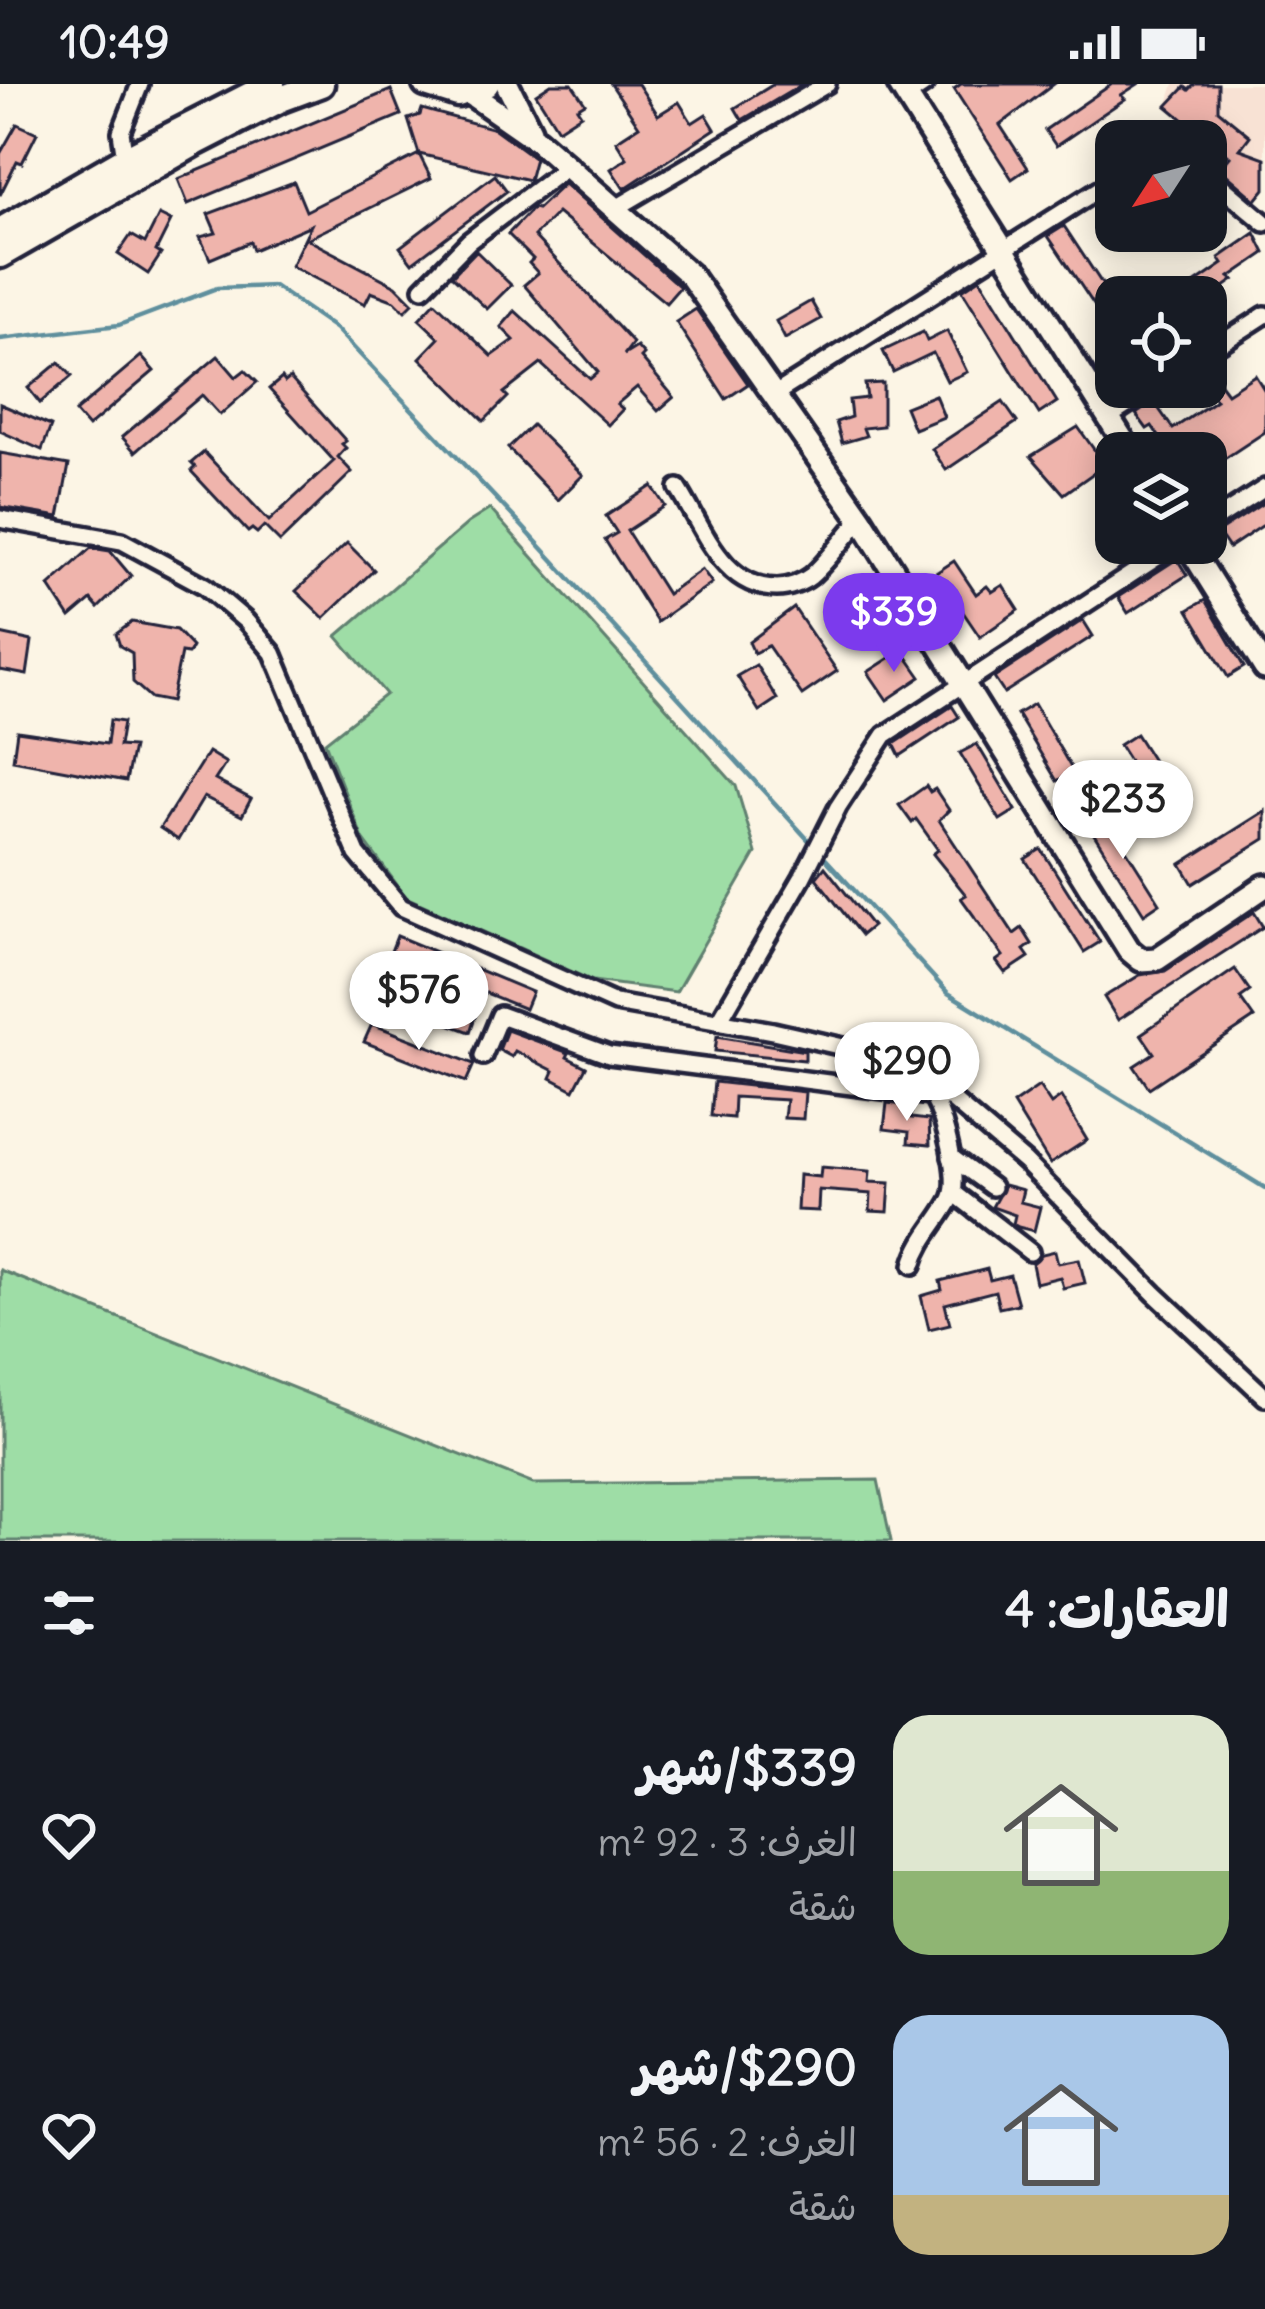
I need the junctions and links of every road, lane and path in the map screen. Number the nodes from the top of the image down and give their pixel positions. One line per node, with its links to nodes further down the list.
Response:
1 (140, 84): 10 (street)
2 (272, 84): 10 (main road)
3 (321, 84): 18 (main road)
4 (426, 84): 7 (main road)
5 (507, 84): 9 (street)
6 (827, 84): 14 (street)
7 (477, 88): 9 (street)
8 (910, 88): 17 (street)
9 (537, 140): 11 (street)
10 (125, 159): 16 (main road)
11 (565, 168): 14 (street); 19 (street)
12 (1227, 191): 15 (street)
13 (1095, 192): 17 (street)
14 (614, 210): 22 (street)
15 (1265, 223)
16 (0, 231)
17 (1006, 250): 22 (street); 24 (street)
18 (0, 255)
19 (423, 288)
20 (1265, 315): 21 (street)
21 (1227, 339)
22 (772, 396): 30 (street)
23 (1122, 408): 24 (street)
24 (1108, 417): 25 (street)
25 (1118, 432)
26 (678, 488): 30 (street)
27 (1265, 488): 28 (street)
28 (1227, 512)
29 (0, 519): 36 (street)
30 (861, 520): 34 (street)
31 (1151, 564): 34 (street)
32 (1197, 564): 33 (street)
33 (1265, 668)
34 (962, 686): 35 (street); 36 (street)
35 (1265, 886)
36 (719, 1021): 38 (street)
37 (483, 1057): 38 (street)
38 (941, 1098): 39 (street); 44 (street)
39 (951, 1157): 40 (street); 41 (street)
40 (992, 1187)
41 (954, 1193): 42 (street); 43 (street)
42 (1030, 1252)
43 (914, 1265)
44 (1265, 1396)

